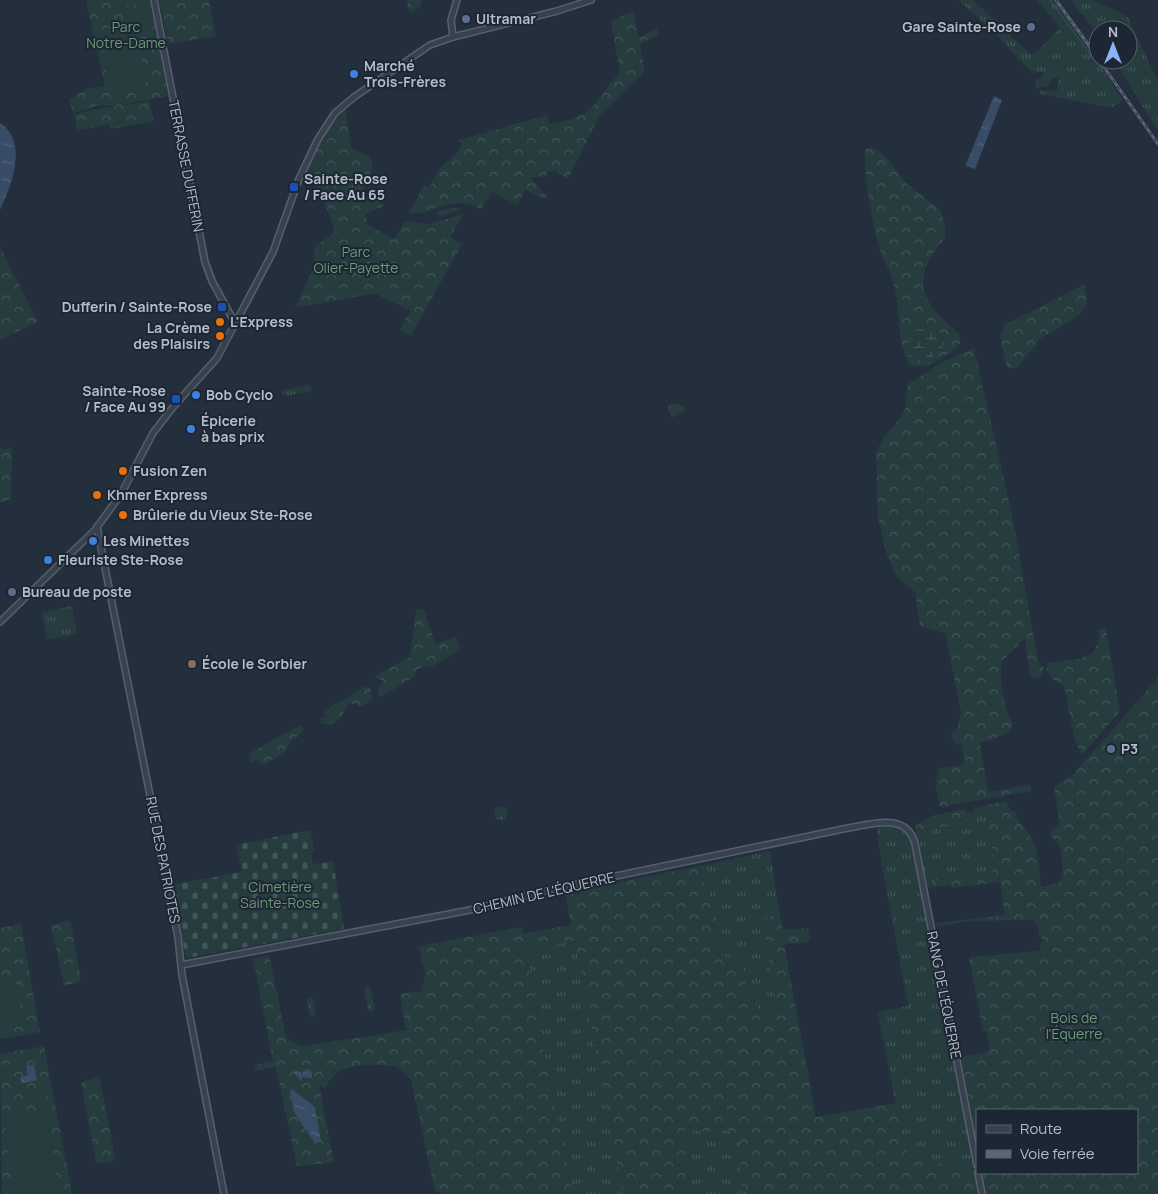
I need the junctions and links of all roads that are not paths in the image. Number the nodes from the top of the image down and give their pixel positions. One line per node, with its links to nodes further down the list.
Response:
1 (154, 0): 5 (street, TERRASSE DUFFERIN)
2 (458, 0): 4 (street)
3 (591, 0): 4 (street)
4 (453, 37): 5 (street)
5 (236, 325): 6 (street)
6 (97, 527): 7 (street); 9 (street, RUE DES PATRIOTES)
7 (0, 622)
8 (907, 827): 9 (street, CHEMIN DE L'ÉQUERRE); 10 (street, RANG DE L'ÉQUERRE)
9 (181, 965): 12 (street, RUE DES PATRIOTES)
10 (976, 1160)
11 (978, 1174): 13 (street)
12 (224, 1194)
13 (982, 1194)

